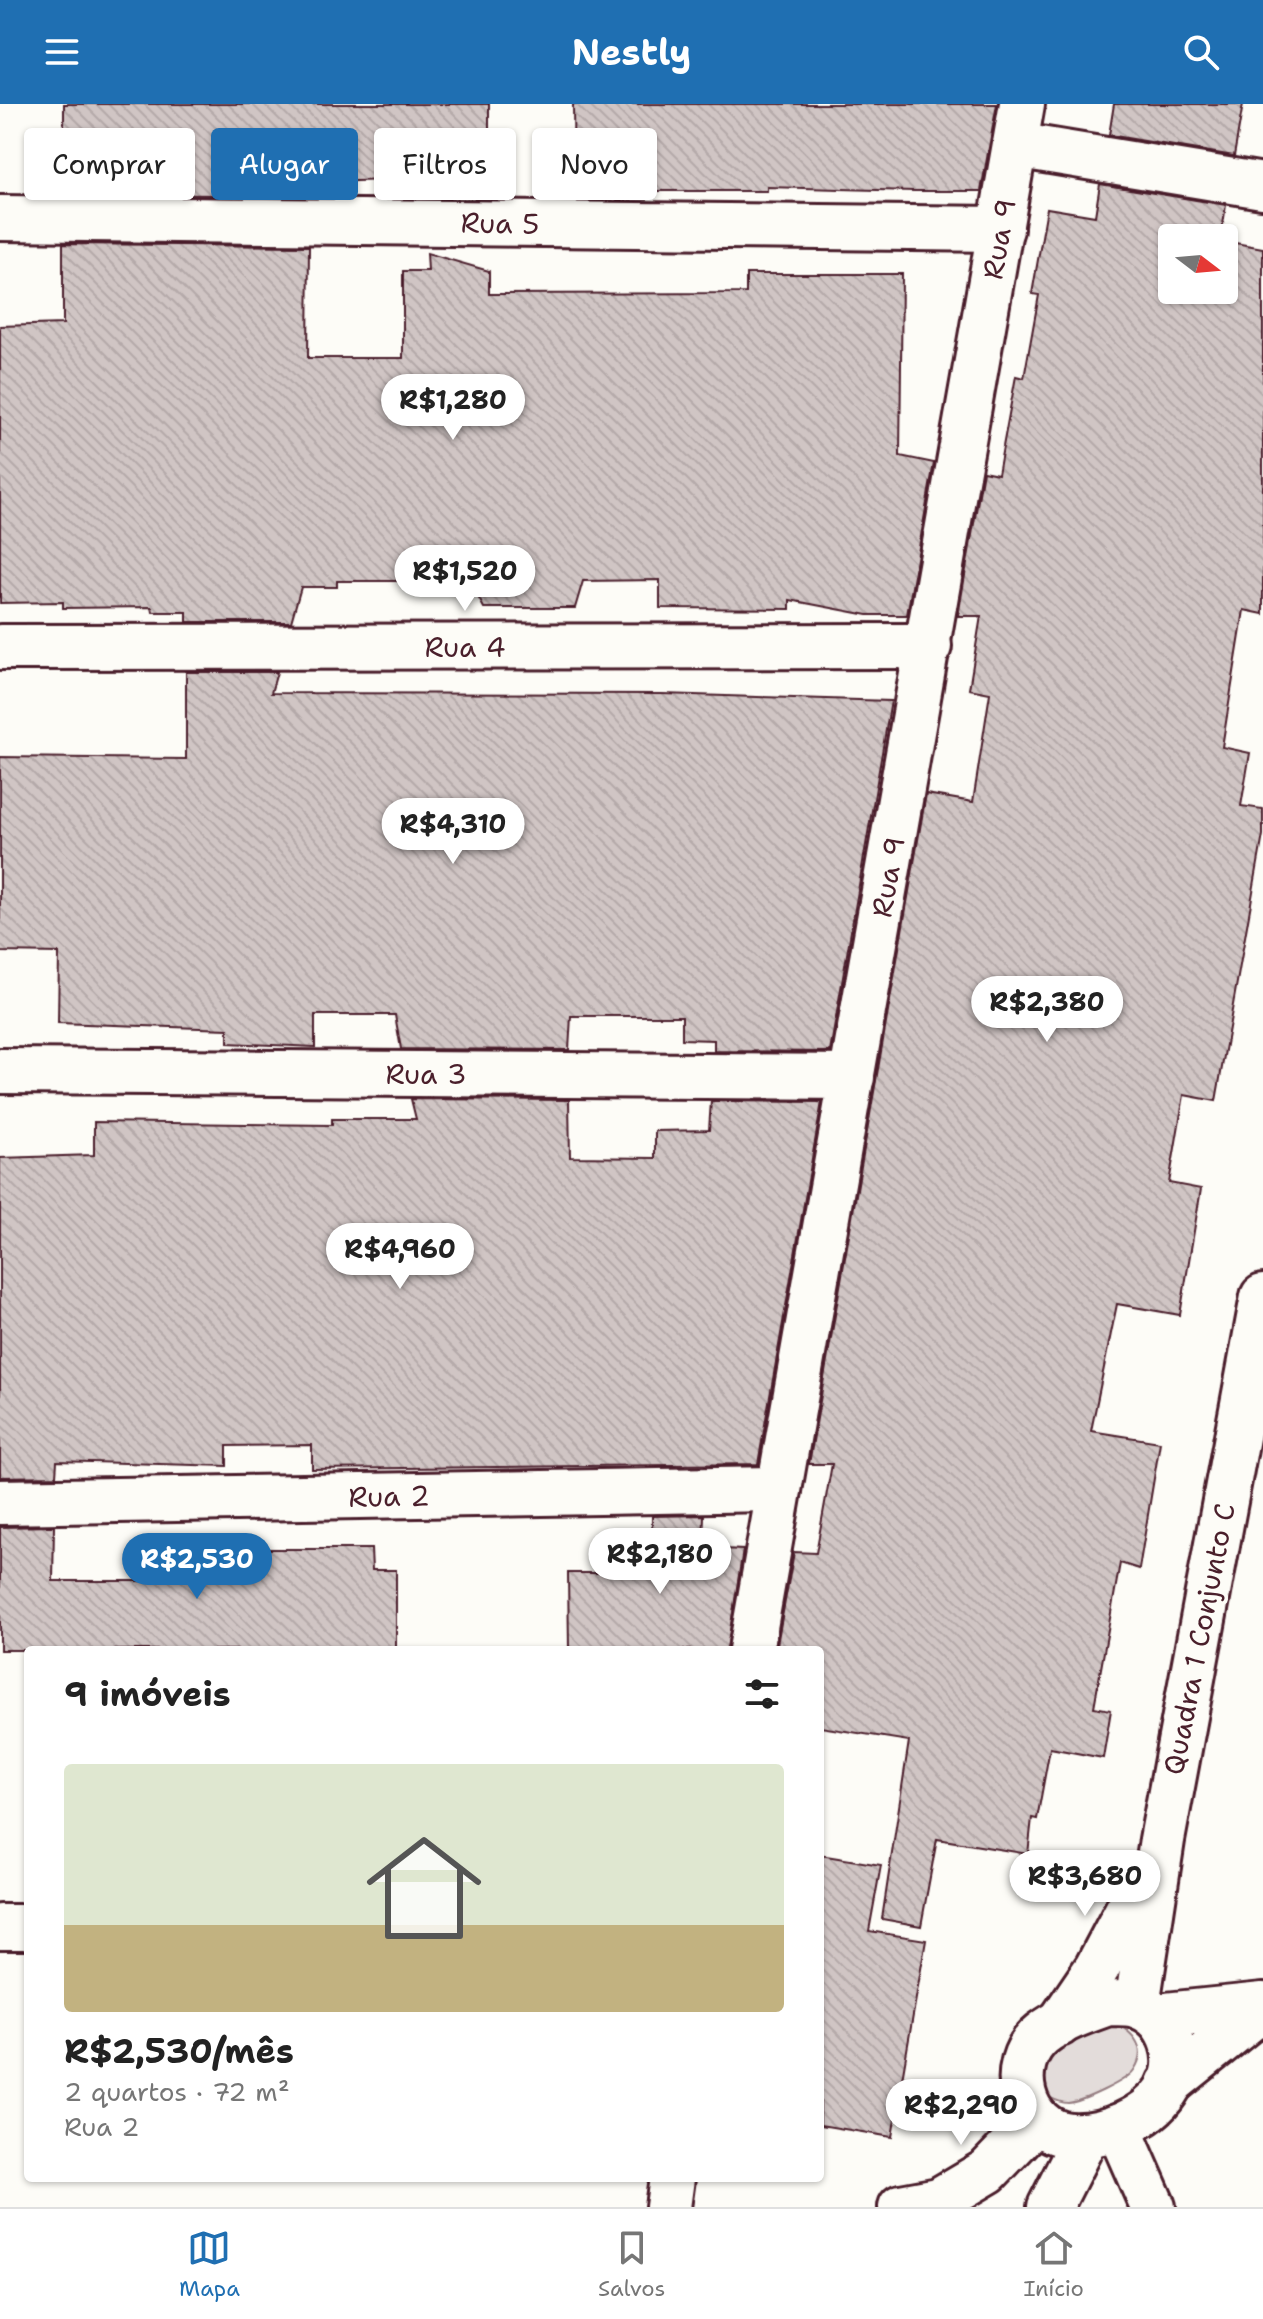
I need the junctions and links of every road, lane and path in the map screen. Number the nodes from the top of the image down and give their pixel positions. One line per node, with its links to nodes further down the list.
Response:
1 (1019, 124): 2 (street); 4 (street, Rua 9)
2 (1263, 186)
3 (0, 218): 4 (street, Rua 5)
4 (1001, 229): 5 (street, Rua 9)
5 (929, 646): 6 (street, Rua 4); 8 (street, Rua 9)
6 (0, 647)
7 (0, 1071): 8 (street, Rua 3)
8 (852, 1077): 10 (street, Rua 9)
9 (1263, 1297): 13 (street, Quadra 1 Conjunto C)
10 (779, 1489): 11 (street, Rua 2); 12 (street, Rua 9)
11 (0, 1502)
12 (752, 1646)
13 (1162, 1840): 17 (street); 18 (street)
14 (0, 1927): 15 (street)
15 (24, 1927)
16 (1263, 2007): 17 (street); 19 (street)
17 (1146, 2010): 18 (street); 19 (street)
18 (1059, 2024): 20 (street)
19 (1169, 2084): 21 (street)
20 (1037, 2120): 21 (street); 24 (street)
21 (1102, 2132): 25 (street); 26 (street)
22 (671, 2182): 23 (street)
23 (668, 2207)
24 (901, 2207)
25 (1050, 2207)
26 (1153, 2207)

